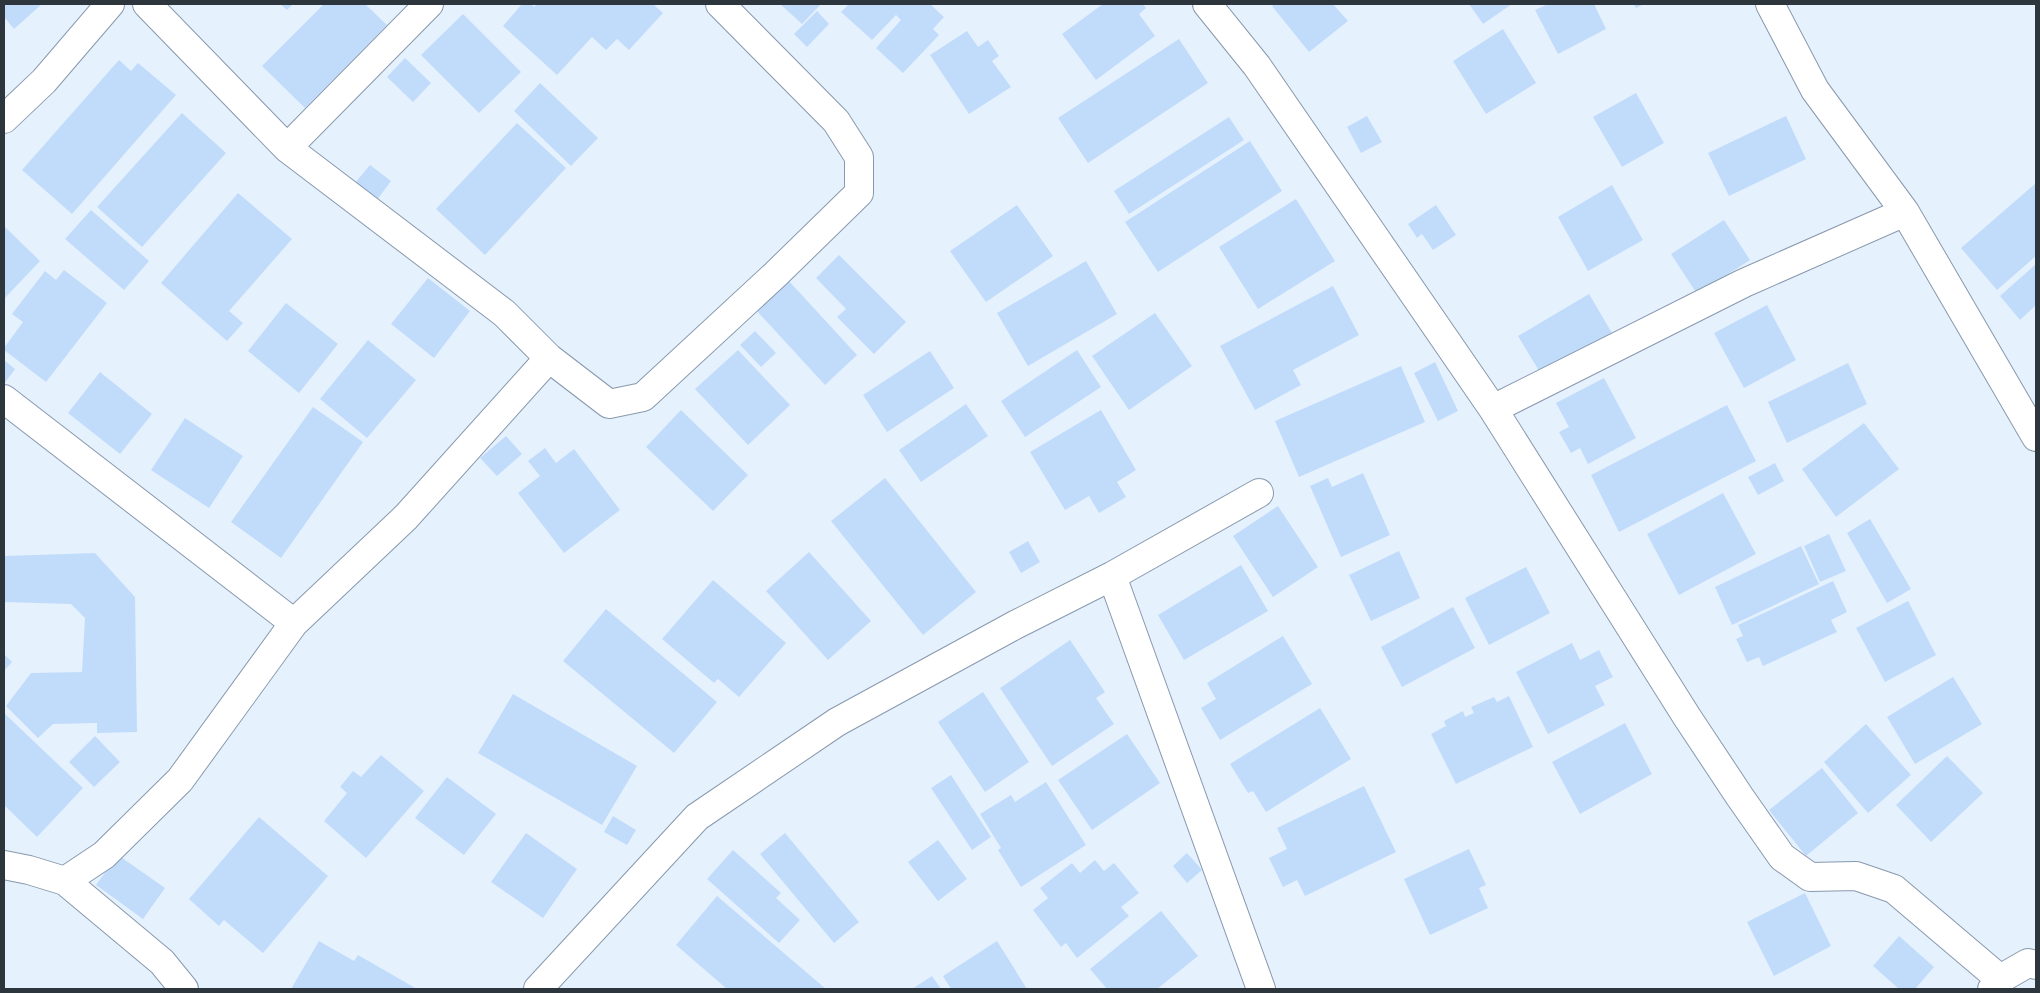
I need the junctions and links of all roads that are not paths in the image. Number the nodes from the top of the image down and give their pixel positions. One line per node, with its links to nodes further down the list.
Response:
1 (110, 4): 7 (street)
2 (147, 4): 8 (street)
3 (429, 4): 8 (street)
4 (720, 4): 10 (street)
5 (1207, 4): 12 (street)
6 (1770, 4): 9 (street)
7 (4, 120)
8 (288, 148): 10 (street)
9 (1905, 212): 12 (street); 13 (street)
10 (548, 358): 16 (street)
11 (4, 399): 16 (street)
12 (1493, 409): 20 (street)
13 (2036, 437)
14 (1259, 493): 15 (street)
15 (1112, 576): 21 (street); 23 (street)
16 (294, 622): 18 (street)
17 (4, 865): 18 (street)
18 (65, 882): 22 (street)
19 (2036, 965): 20 (street)
20 (1996, 984)
21 (1258, 988)
22 (184, 989)
23 (538, 989)

